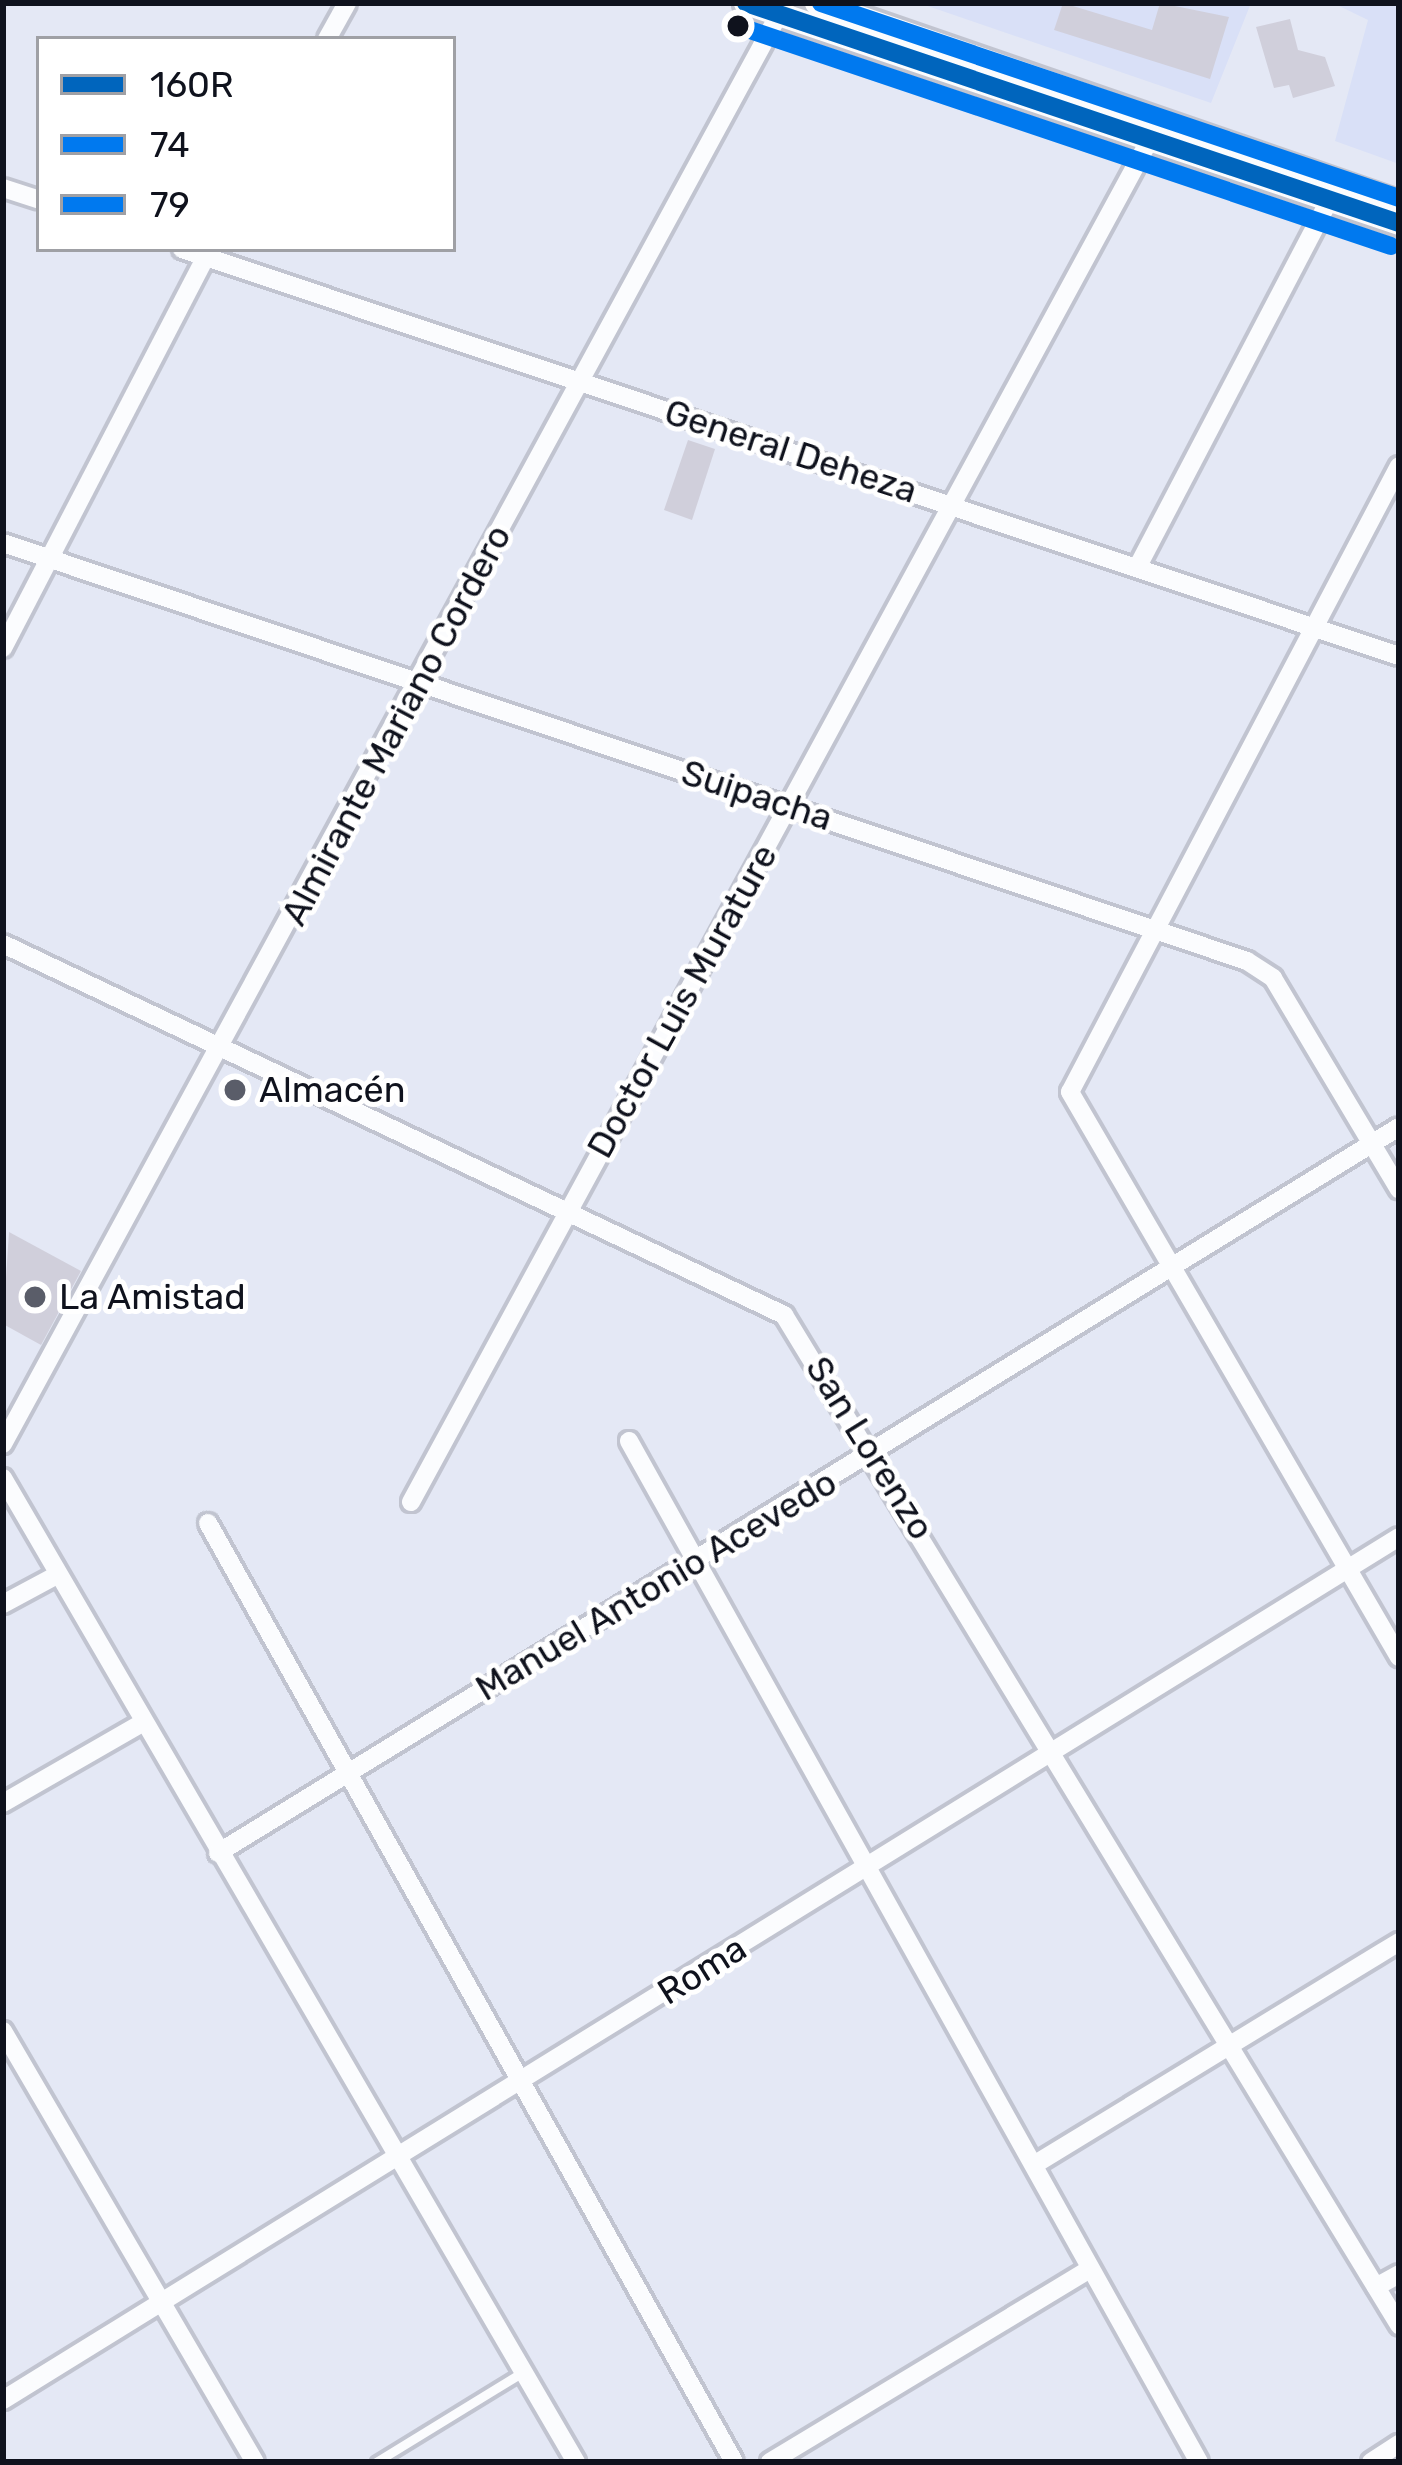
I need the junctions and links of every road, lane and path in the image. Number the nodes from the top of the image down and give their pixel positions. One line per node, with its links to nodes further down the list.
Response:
1 (347, 3): 5 (street)
2 (746, 3): 4 (main road)
3 (817, 3): 6 (main road)
4 (783, 9): 6 (main road); 13 (street, Almirante Mariano Cordero)
5 (329, 36)
6 (1155, 129): 9 (main road); 10 (main road); 15 (street, Doctor Luis Murature)
7 (3, 188): 8 (street)
8 (36, 199)
9 (1329, 200): 11 (main road); 18 (street)
10 (1399, 204)
11 (1399, 223)
12 (208, 253): 13 (street, General Deheza); 17 (street)
13 (581, 381): 15 (street, General Deheza); 22 (street, Almirante Mariano Cordero)
14 (1399, 466): 19 (street)
15 (948, 503): 18 (street, General Deheza); 23 (street, Doctor Luis Murature)
16 (3, 543): 17 (street, Suipacha)
17 (50, 560): 20 (street); 22 (street, Suipacha)
18 (1138, 566): 19 (street, General Deheza)
19 (1316, 627): 21 (street, General Deheza); 24 (street)
20 (3, 648)
21 (1399, 656)
22 (418, 686): 23 (street, Suipacha); 26 (street, Almirante Mariano Cordero)
23 (788, 805): 24 (street, Suipacha); 30 (street, Doctor Luis Murature)
24 (1152, 929): 28 (street, Suipacha); 31 (street)
25 (3, 944): 26 (street, San Lorenzo)
26 (221, 1047): 30 (street, San Lorenzo); 33 (street, Almirante Mariano Cordero)
27 (1399, 1127): 28 (street, Manuel Antonio Acevedo)
28 (1373, 1143): 29 (street, Suipacha); 31 (street, Manuel Antonio Acevedo)
29 (1399, 1190)
30 (567, 1212): 34 (street, San Lorenzo); 36 (street, Doctor Luis Murature)
31 (1164, 1270): 34 (street, Manuel Antonio Acevedo); 40 (street)
32 (629, 1441): 39 (street)
33 (3, 1444)
34 (873, 1452): 39 (street, Manuel Antonio Acevedo); 45 (street, San Lorenzo)
35 (3, 1478): 41 (street)
36 (411, 1502)
37 (208, 1523): 46 (street)
38 (1399, 1537): 40 (street, Roma)
39 (697, 1560): 46 (street, Manuel Antonio Acevedo); 49 (street)
40 (1347, 1569): 43 (street); 45 (street, Roma)
41 (58, 1575): 42 (street); 44 (street)
42 (3, 1604)
43 (1399, 1657)
44 (142, 1723): 47 (street); 48 (street)
45 (1055, 1750): 49 (street, Roma); 52 (street, San Lorenzo)
46 (345, 1774): 48 (street, Manuel Antonio Acevedo); 53 (street)
47 (3, 1803)
48 (218, 1852): 54 (street)
49 (867, 1868): 53 (street, Roma); 55 (street)
50 (1399, 1942): 52 (street)
51 (3, 2031): 59 (street)
52 (1229, 2047): 55 (street); 58 (street, San Lorenzo)
53 (522, 2080): 54 (street, Roma); 67 (street)
54 (399, 2158): 59 (street, Roma); 61 (street)
55 (1037, 2163): 56 (street)
56 (1090, 2269): 68 (street); 69 (street)
57 (1399, 2274): 58 (street)
58 (1376, 2287): 60 (street, San Lorenzo)
59 (164, 2302): 62 (street, Roma); 64 (street)
60 (1399, 2325)
61 (523, 2372): 65 (lane); 66 (street)
62 (3, 2401)
63 (1399, 2444): 70 (street)
64 (255, 2462)
65 (376, 2462)
66 (576, 2462)
67 (734, 2462)
68 (770, 2462)
69 (1199, 2462)
70 (1371, 2462)

